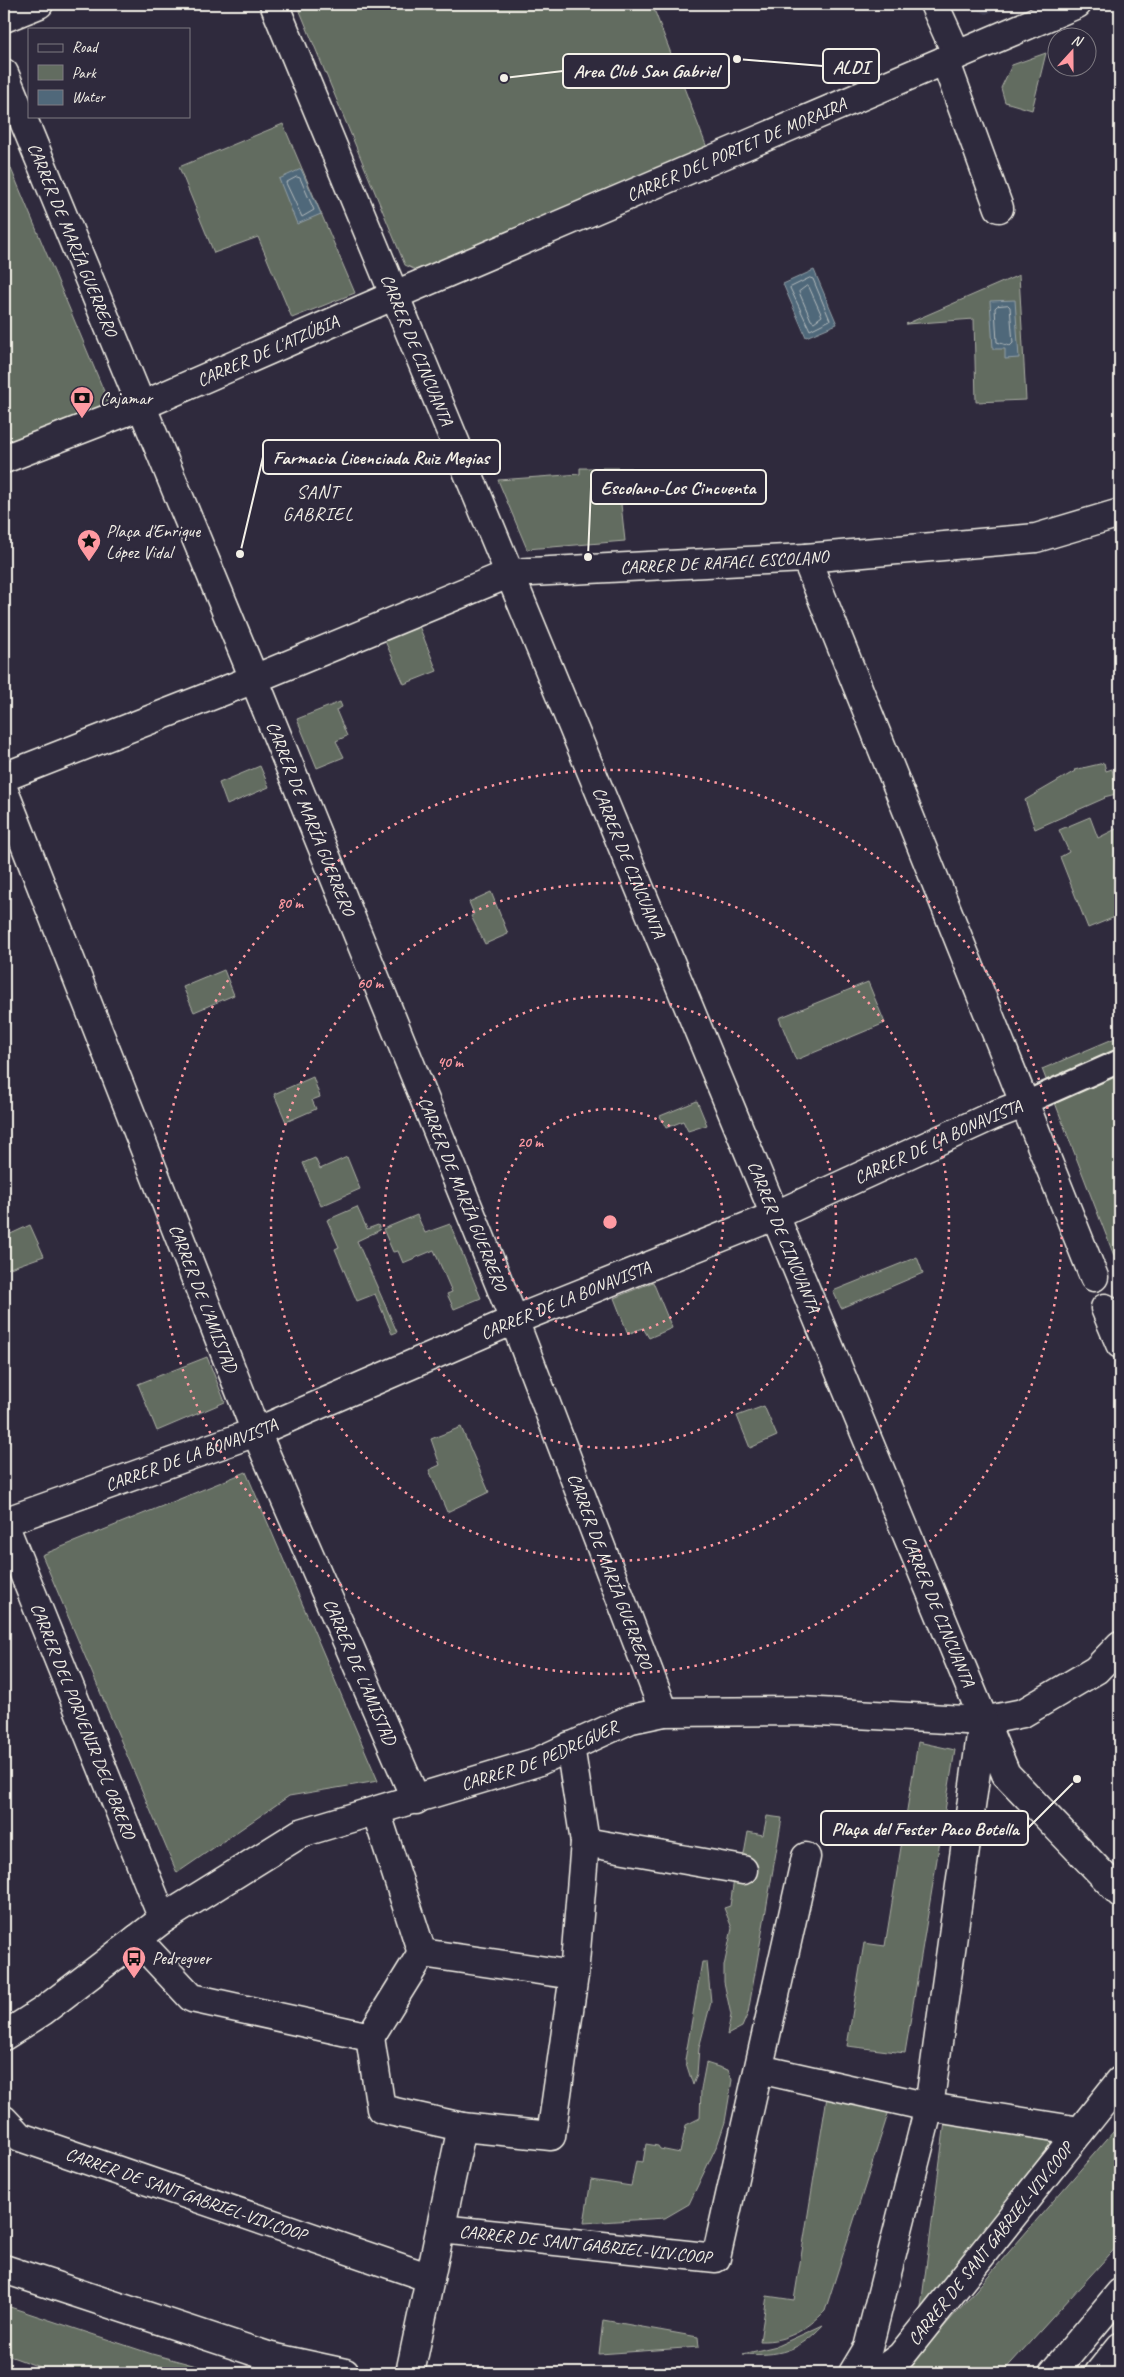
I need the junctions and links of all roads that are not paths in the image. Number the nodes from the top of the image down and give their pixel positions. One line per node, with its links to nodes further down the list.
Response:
1 (39, 4): 5 (street)
2 (274, 4): 9 (street, CARRER DE CINCUANTA)
3 (934, 4): 6 (street)
4 (1076, 4): 6 (street, CARRER DEL PORTET DE MORAIRA)
5 (4, 18)
6 (951, 57): 8 (street); 9 (street, CARRER DEL PORTET DE MORAIRA)
7 (4, 73): 10 (street, CARRER DE MARÍA GUERRERO)
8 (999, 208)
9 (394, 295): 10 (street, CARRER DE L'ATZÚBIA); 14 (street, CARRER DE CINCUANTA)
10 (141, 406): 11 (street); 15 (street)
11 (4, 460)
12 (1120, 513): 13 (street, CARRER DE RAFAEL ESCOLANO)
13 (806, 558): 14 (street, CARRER DE RAFAEL ESCOLANO); 19 (street)
14 (510, 573): 15 (street, CARRER DE RAFAEL ESCOLANO); 20 (street, CARRER DE CINCUANTA)
15 (254, 679): 16 (street); 23 (street, CARRER DE MARÍA GUERRERO)
16 (4, 777)
17 (4, 791): 25 (street, CARRER DE L'AMISTAD)
18 (1120, 1062): 19 (street, CARRER DE LA BONAVISTA)
19 (1024, 1104): 20 (street, CARRER DE LA BONAVISTA); 21 (street)
20 (774, 1216): 23 (street, CARRER DE LA BONAVISTA); 31 (street, CARRER DE CINCUANTA)
21 (1094, 1277)
22 (1104, 1308): 24 (street)
23 (514, 1320): 25 (street, CARRER DE LA BONAVISTA); 30 (street, CARRER DE MARÍA GUERRERO)
24 (1120, 1344)
25 (256, 1432): 26 (street, CARRER DE LA BONAVISTA); 33 (street, CARRER DE L'AMISTAD)
26 (4, 1523): 39 (street, CARRER DEL PORVENIR DEL OBRERO)
27 (1120, 1645): 29 (street, CARRER DE PEDREGUER)
28 (1120, 1659): 29 (street)
29 (1096, 1670): 31 (street, CARRER DE PEDREGUER)
30 (664, 1712): 31 (street, CARRER DE PEDREGUER); 32 (street, CARRER DE PEDREGUER)
31 (983, 1720): 38 (street); 47 (street)
32 (570, 1746): 33 (street, CARRER DE PEDREGUER); 35 (street)
33 (416, 1800): 34 (street, CARRER DE PEDREGUER)
34 (376, 1811): 39 (street, CARRER DE PEDREGUER); 41 (street)
35 (585, 1842): 37 (street); 42 (street)
36 (806, 1857): 45 (street, CARRER DE SANT GABRIEL-VIV.COOP)
37 (743, 1870)
38 (1120, 1893)
39 (162, 1919): 40 (street, CARRER DE PEDREGUER)
40 (137, 1939): 43 (street, CARRER DE PEDREGUER); 44 (street)
41 (422, 1953): 42 (street); 44 (street)
42 (574, 1975): 49 (street)
43 (4, 2036)
44 (370, 2037): 49 (street)
45 (759, 2069): 47 (street, CARRER DE SANT GABRIEL-VIV.COOP); 51 (street, CARRER DE SANT GABRIEL-VIV.COOP)
46 (1120, 2081): 50 (street, CARRER DE SANT GABRIEL-VIV.COOP)
47 (929, 2107): 50 (street, CARRER DE SANT GABRIEL-VIV.COOP); 58 (street)
48 (4, 2120): 53 (street, CARRER DE SANT GABRIEL-VIV.COOP)
49 (462, 2127): 51 (street, CARRER DE SANT GABRIEL-VIV.COOP)
50 (1080, 2131): 59 (street, CARRER DE SANT GABRIEL-VIV.COOP)
51 (441, 2228): 53 (street, CARRER DE SANT GABRIEL-VIV.COOP)
52 (4, 2269): 56 (street)
53 (430, 2278): 57 (street, CARRER DE SANT GABRIEL-VIV.COOP)
54 (1120, 2293): 60 (street)
55 (1120, 2347): 61 (street)
56 (345, 2373)
57 (410, 2373)
58 (854, 2373)
59 (878, 2373)
60 (1053, 2373)
61 (1099, 2373)

